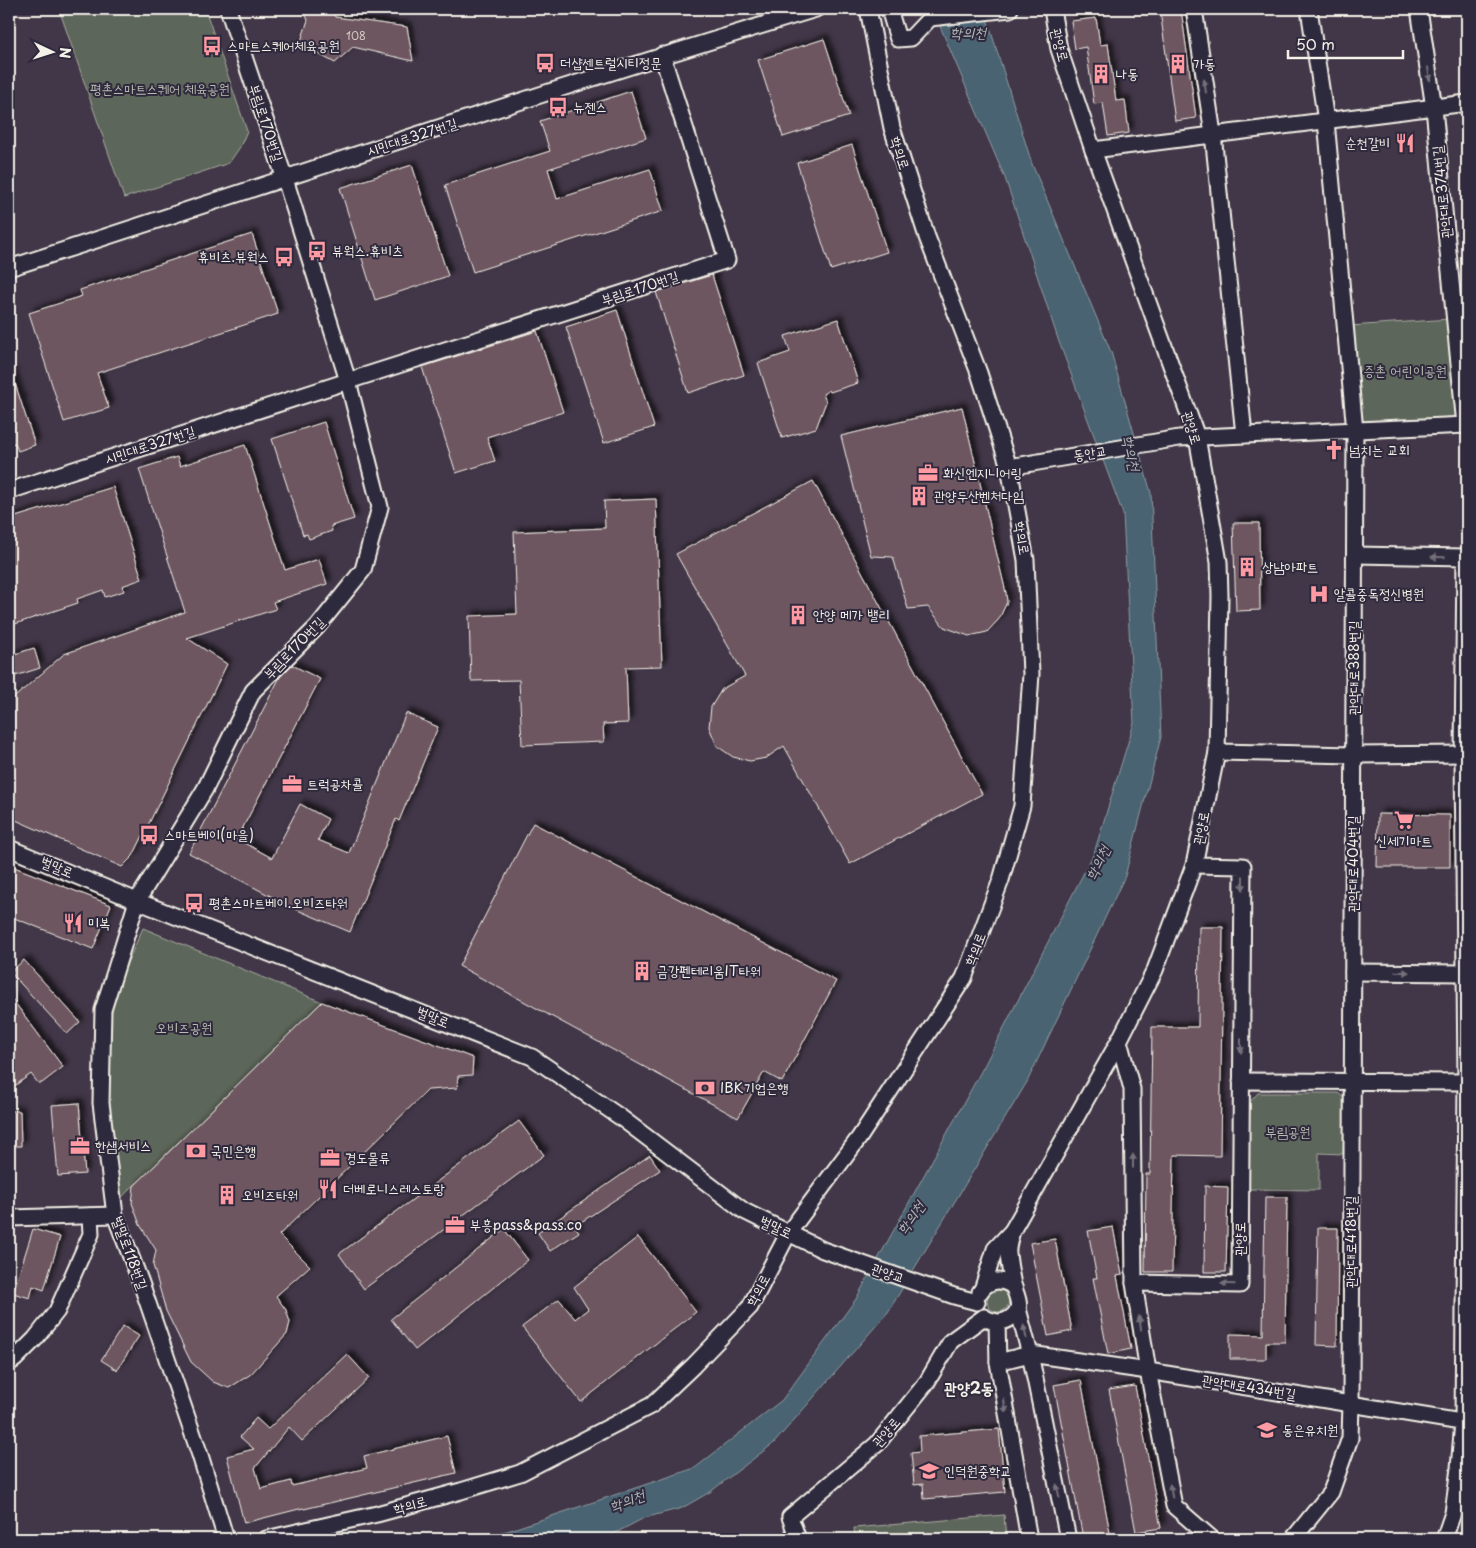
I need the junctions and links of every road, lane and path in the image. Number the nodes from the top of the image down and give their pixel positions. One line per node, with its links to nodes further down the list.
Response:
1 (228, 9): 17 (street, 부림로170번길)
2 (816, 9): 11 (street, 시민대로327번길)
3 (868, 9): 24 (street, 학의로)
4 (889, 9): 5 (street)
5 (1004, 9): 6 (street)
6 (1010, 9)
7 (1052, 9): 16 (street, 관양로)
8 (1194, 9): 15 (street, one-way to 8)
9 (1309, 9): 14 (street)
10 (1419, 9): 13 (street, 관악대로374번길, one-way to 13)
11 (662, 55): 17 (street, 시민대로327번길); 19 (street, 부림로170번길)
12 (1467, 103): 13 (street)
13 (1434, 108): 14 (street); 20 (street, 관악대로374번길)
14 (1326, 121): 15 (street); 21 (street)
15 (1213, 134): 16 (street); 22 (street)
16 (1093, 150): 23 (street, 관양로)
17 (285, 180): 18 (street, 시민대로327번길); 19 (street, 부림로170번길)
18 (9, 268)
19 (348, 381): 25 (street, 시민대로327번길); 32 (street, 부림로170번길)
20 (1466, 425): 21 (street)
21 (1354, 430): 22 (street); 26 (street, 관악대로388번길)
22 (1244, 435): 23 (street)
23 (1196, 437): 24 (street, 동안교); 27 (street, 관양로)
24 (1009, 467): 43 (street, 학의로)
25 (9, 491)
26 (1355, 556): 28 (street, one-way to 26); 29 (street, 관악대로388번길)
27 (1217, 752): 29 (street); 31 (street, 관양로)
28 (1465, 754): 29 (street); 34 (street)
29 (1353, 755): 33 (street, 관악대로404번길)
30 (9, 848): 32 (street, 벌말로)
31 (1194, 865): 35 (street, 관양로); 37 (street, 관양로, one-way to 37)
32 (138, 901): 39 (street, 벌말로118번길); 43 (street, 벌말로)
33 (1353, 972): 34 (street, one-way to 34); 36 (street, 관악대로404번길)
34 (1464, 973): 38 (street)
35 (1119, 1041): 42 (street, 관양로); 45 (street, one-way to 35)
36 (1352, 1081): 37 (street); 38 (street); 55 (street, 관악대로418번길)
37 (1241, 1082): 45 (street, 관양로, one-way to 45)
38 (1467, 1082): 56 (street)
39 (115, 1215): 40 (street); 57 (street, 벌말로118번길)
40 (90, 1216): 41 (street); 53 (street)
41 (9, 1218)
42 (1012, 1231): 46 (street, 관양로); 47 (street)
43 (789, 1232): 44 (street, 벌말로); 58 (street, 학의로)
44 (822, 1250): 48 (street, 관양교)
45 (1134, 1283): 54 (street, one-way to 45)
46 (983, 1287): 47 (street); 48 (street)
47 (1014, 1287): 49 (street)
48 (978, 1302): 50 (street)
49 (1018, 1309): 50 (street); 51 (street, one-way to 49)
50 (990, 1320): 52 (street); 59 (street, 관양로)
51 (1030, 1354): 52 (street, 관악대로434번길); 54 (street, 관악대로434번길); 61 (street, one-way to 51)
52 (998, 1362): 60 (street, one-way to 60)
53 (9, 1363)
54 (1148, 1371): 55 (street, 관악대로434번길); 62 (street, one-way to 54)
55 (1351, 1404): 56 (street, 관악대로434번길); 63 (street)
56 (1465, 1422): 64 (street)
57 (226, 1539)
58 (266, 1539)
59 (798, 1539)
60 (1029, 1539)
61 (1068, 1539)
62 (1212, 1539)
63 (1293, 1539)
64 (1444, 1539)

